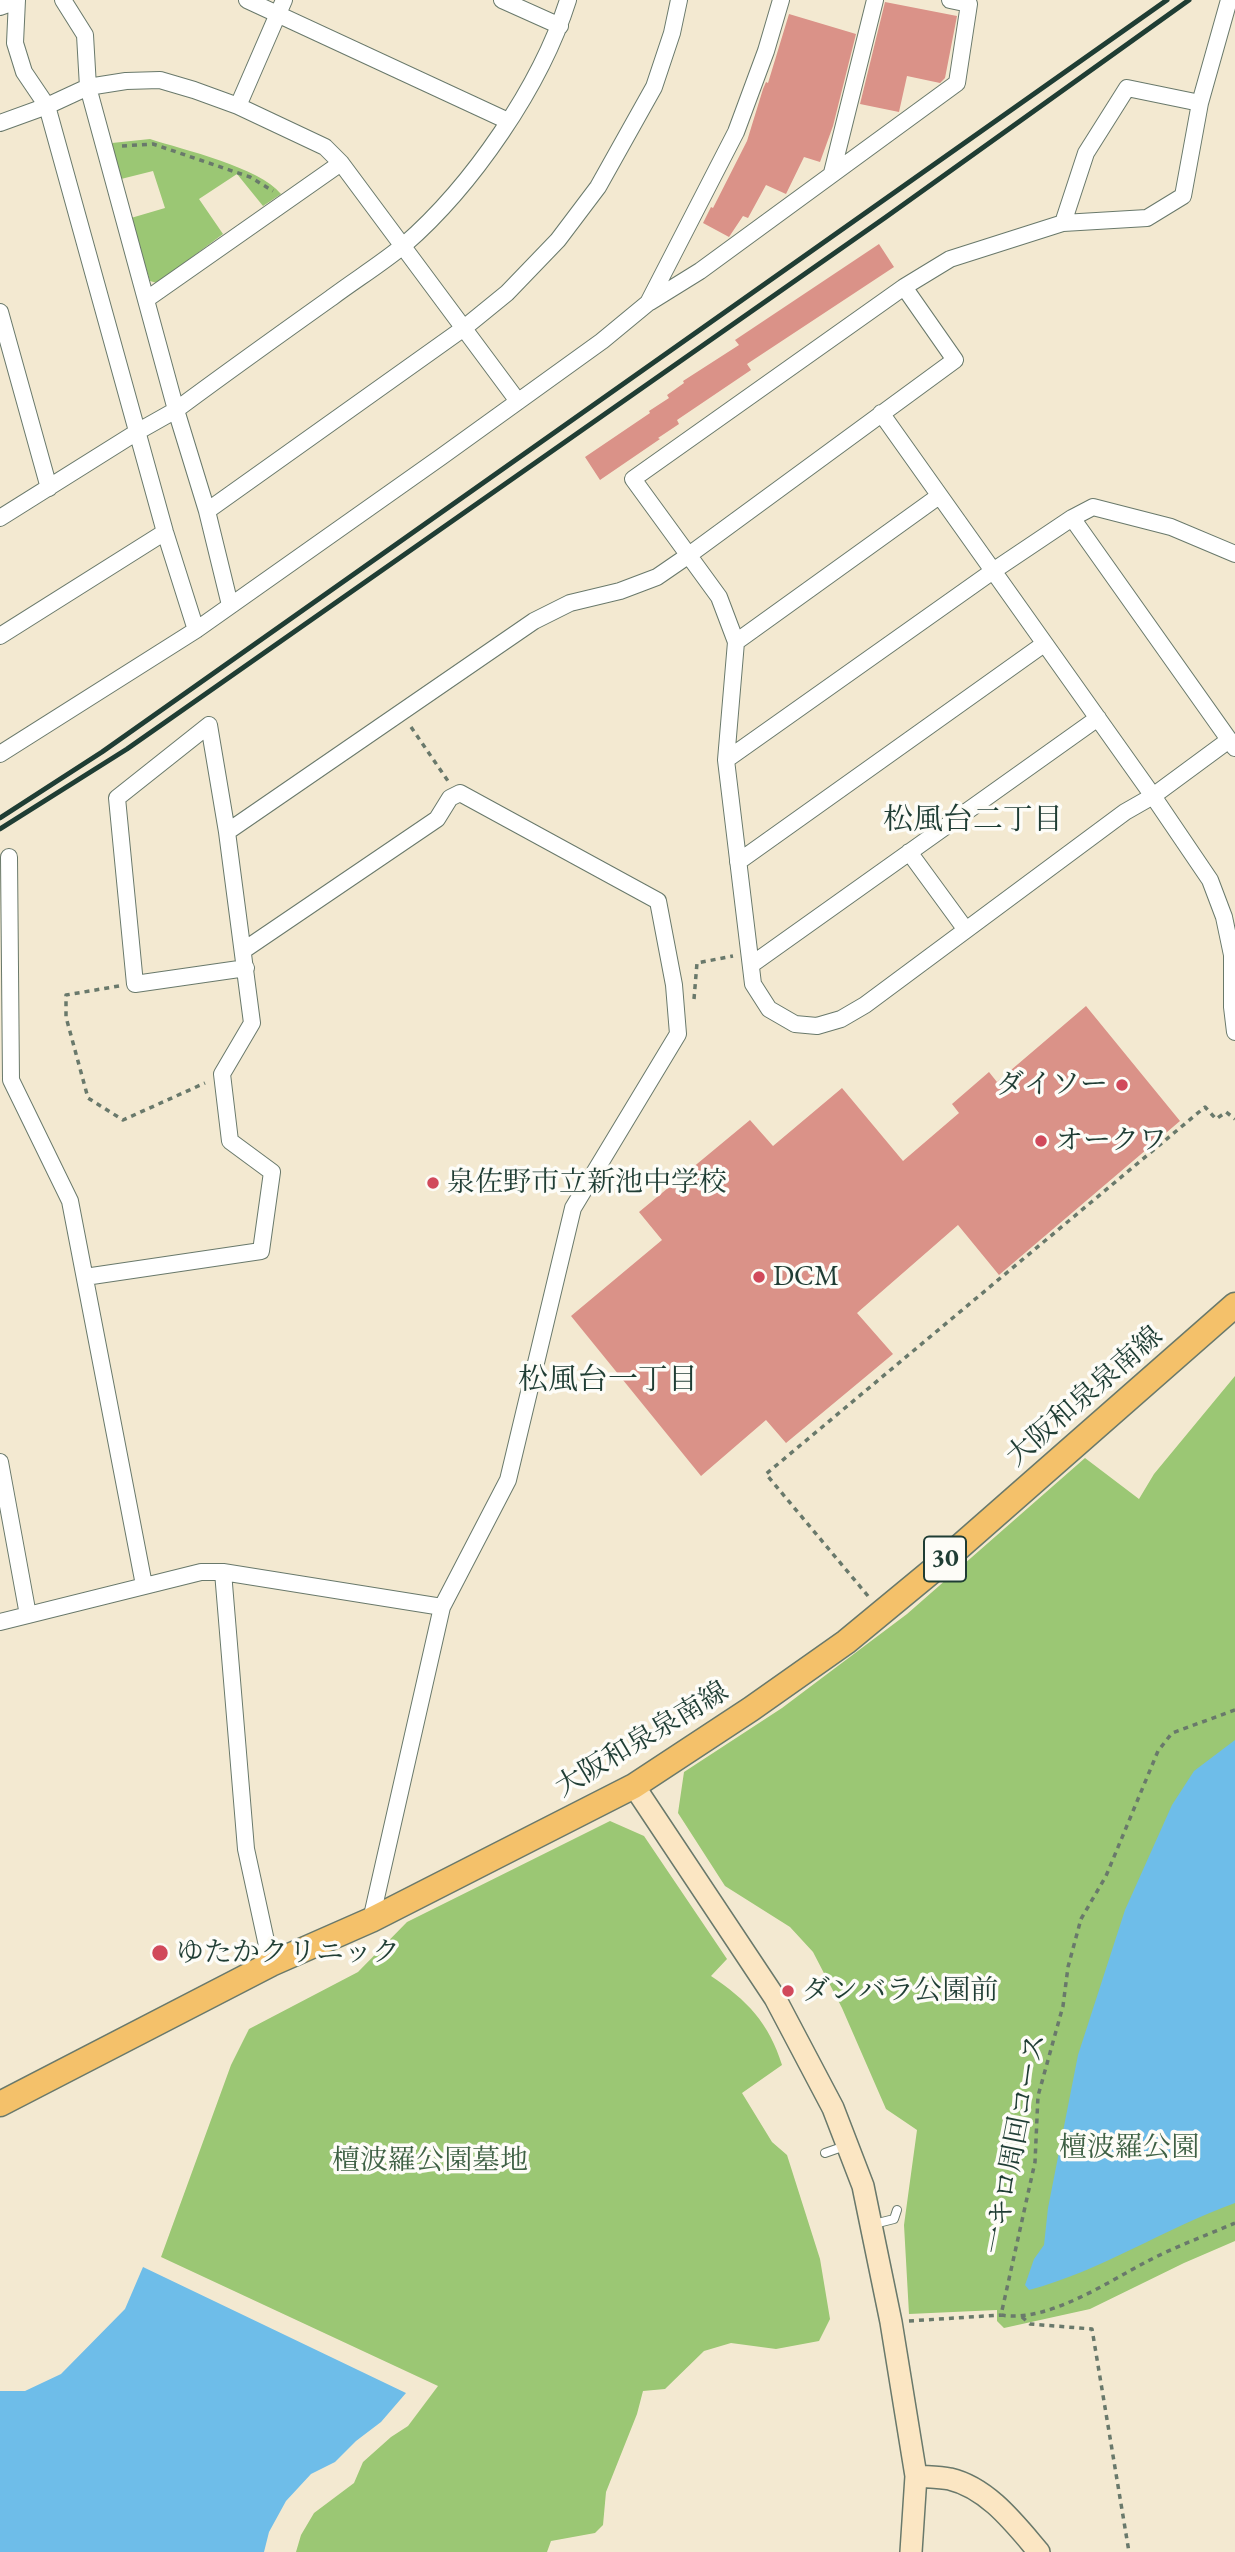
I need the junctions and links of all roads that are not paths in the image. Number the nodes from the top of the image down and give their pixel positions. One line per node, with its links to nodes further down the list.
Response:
1 (17, 0): 11 (street); 16 (street)
2 (63, 0): 14 (street)
3 (247, 0): 12 (street)
4 (502, 0): 13 (street)
5 (568, 0): 13 (street)
6 (679, 0): 28 (street)
7 (781, 0): 26 (street)
8 (875, 0): 21 (street)
9 (950, 0): 21 (street)
10 (1229, 0): 15 (street)
11 (0, 6)
12 (281, 7): 17 (street); 18 (street)
13 (560, 26): 18 (street)
14 (88, 87): 16 (street); 17 (street); 25 (street)
15 (1200, 103): 22 (street); 22 (street)
16 (47, 106): 19 (street); 32 (street)
17 (238, 106): 20 (street)
18 (508, 121): 23 (street)
19 (0, 123)
20 (341, 163): 23 (street); 25 (street)
21 (832, 173): 26 (street)
22 (1063, 223): 24 (street)
23 (404, 245): 28 (street); 30 (street)
24 (904, 287): 31 (street); 40 (street)
25 (147, 299): 30 (street)
26 (648, 303): 29 (street)
27 (0, 312): 33 (street)
28 (464, 328): 29 (street); 35 (street)
29 (517, 400): 42 (street)
30 (176, 410): 32 (street); 35 (street)
31 (881, 414): 34 (street); 40 (street)
32 (137, 432): 33 (street); 38 (street)
33 (49, 488): 36 (street)
34 (939, 496): 41 (street); 45 (street)
35 (207, 511): 42 (street)
36 (0, 518)
37 (1072, 518): 39 (street); 41 (street); 48 (street)
38 (165, 533): 43 (street); 44 (street)
39 (1235, 554)
40 (689, 555): 45 (street); 52 (street)
41 (993, 570): 46 (street); 50 (street)
42 (230, 605): 43 (street)
43 (196, 630): 49 (street)
44 (0, 636)
45 (736, 642): 50 (street)
46 (1044, 644): 47 (street); 55 (street)
47 (1098, 718): 51 (street); 53 (street)
48 (1232, 744): 51 (street)
49 (0, 754)
50 (726, 760): 55 (street)
51 (1153, 796): 57 (street); 61 (street)
52 (227, 832): 58 (street); 60 (street)
53 (909, 852): 57 (street); 59 (street)
54 (9, 856): 56 (street)
55 (738, 862): 59 (street)
56 (5, 929): 62 (street)
57 (966, 930): 59 (street)
58 (244, 950): 60 (street); 68 (street)
59 (750, 960)
60 (246, 968): 63 (street)
61 (1235, 1032)
62 (5, 1083): 63 (street)
63 (85, 1277): 67 (street)
64 (1235, 1305): 71 (main road, 大阪和泉泉南線 / 30)
65 (0, 1462): 69 (street)
66 (223, 1572): 67 (street); 68 (street); 73 (street)
67 (144, 1585): 69 (street)
68 (442, 1607): 72 (street)
69 (27, 1615): 70 (street)
70 (0, 1622)
71 (634, 1786): 72 (main road, 大阪和泉泉南線 / 30); 75 (street)
72 (371, 1920): 73 (main road, 大阪和泉泉南線 / 30)
73 (271, 1964): 74 (main road, 大阪和泉泉南線 / 30)
74 (0, 2104)
75 (848, 2145): 76 (lane); 78 (street)
76 (825, 2153)
77 (897, 2210): 78 (lane)
78 (871, 2225): 79 (street)
79 (916, 2476): 80 (street); 81 (street)
80 (911, 2552)
81 (1039, 2552)

